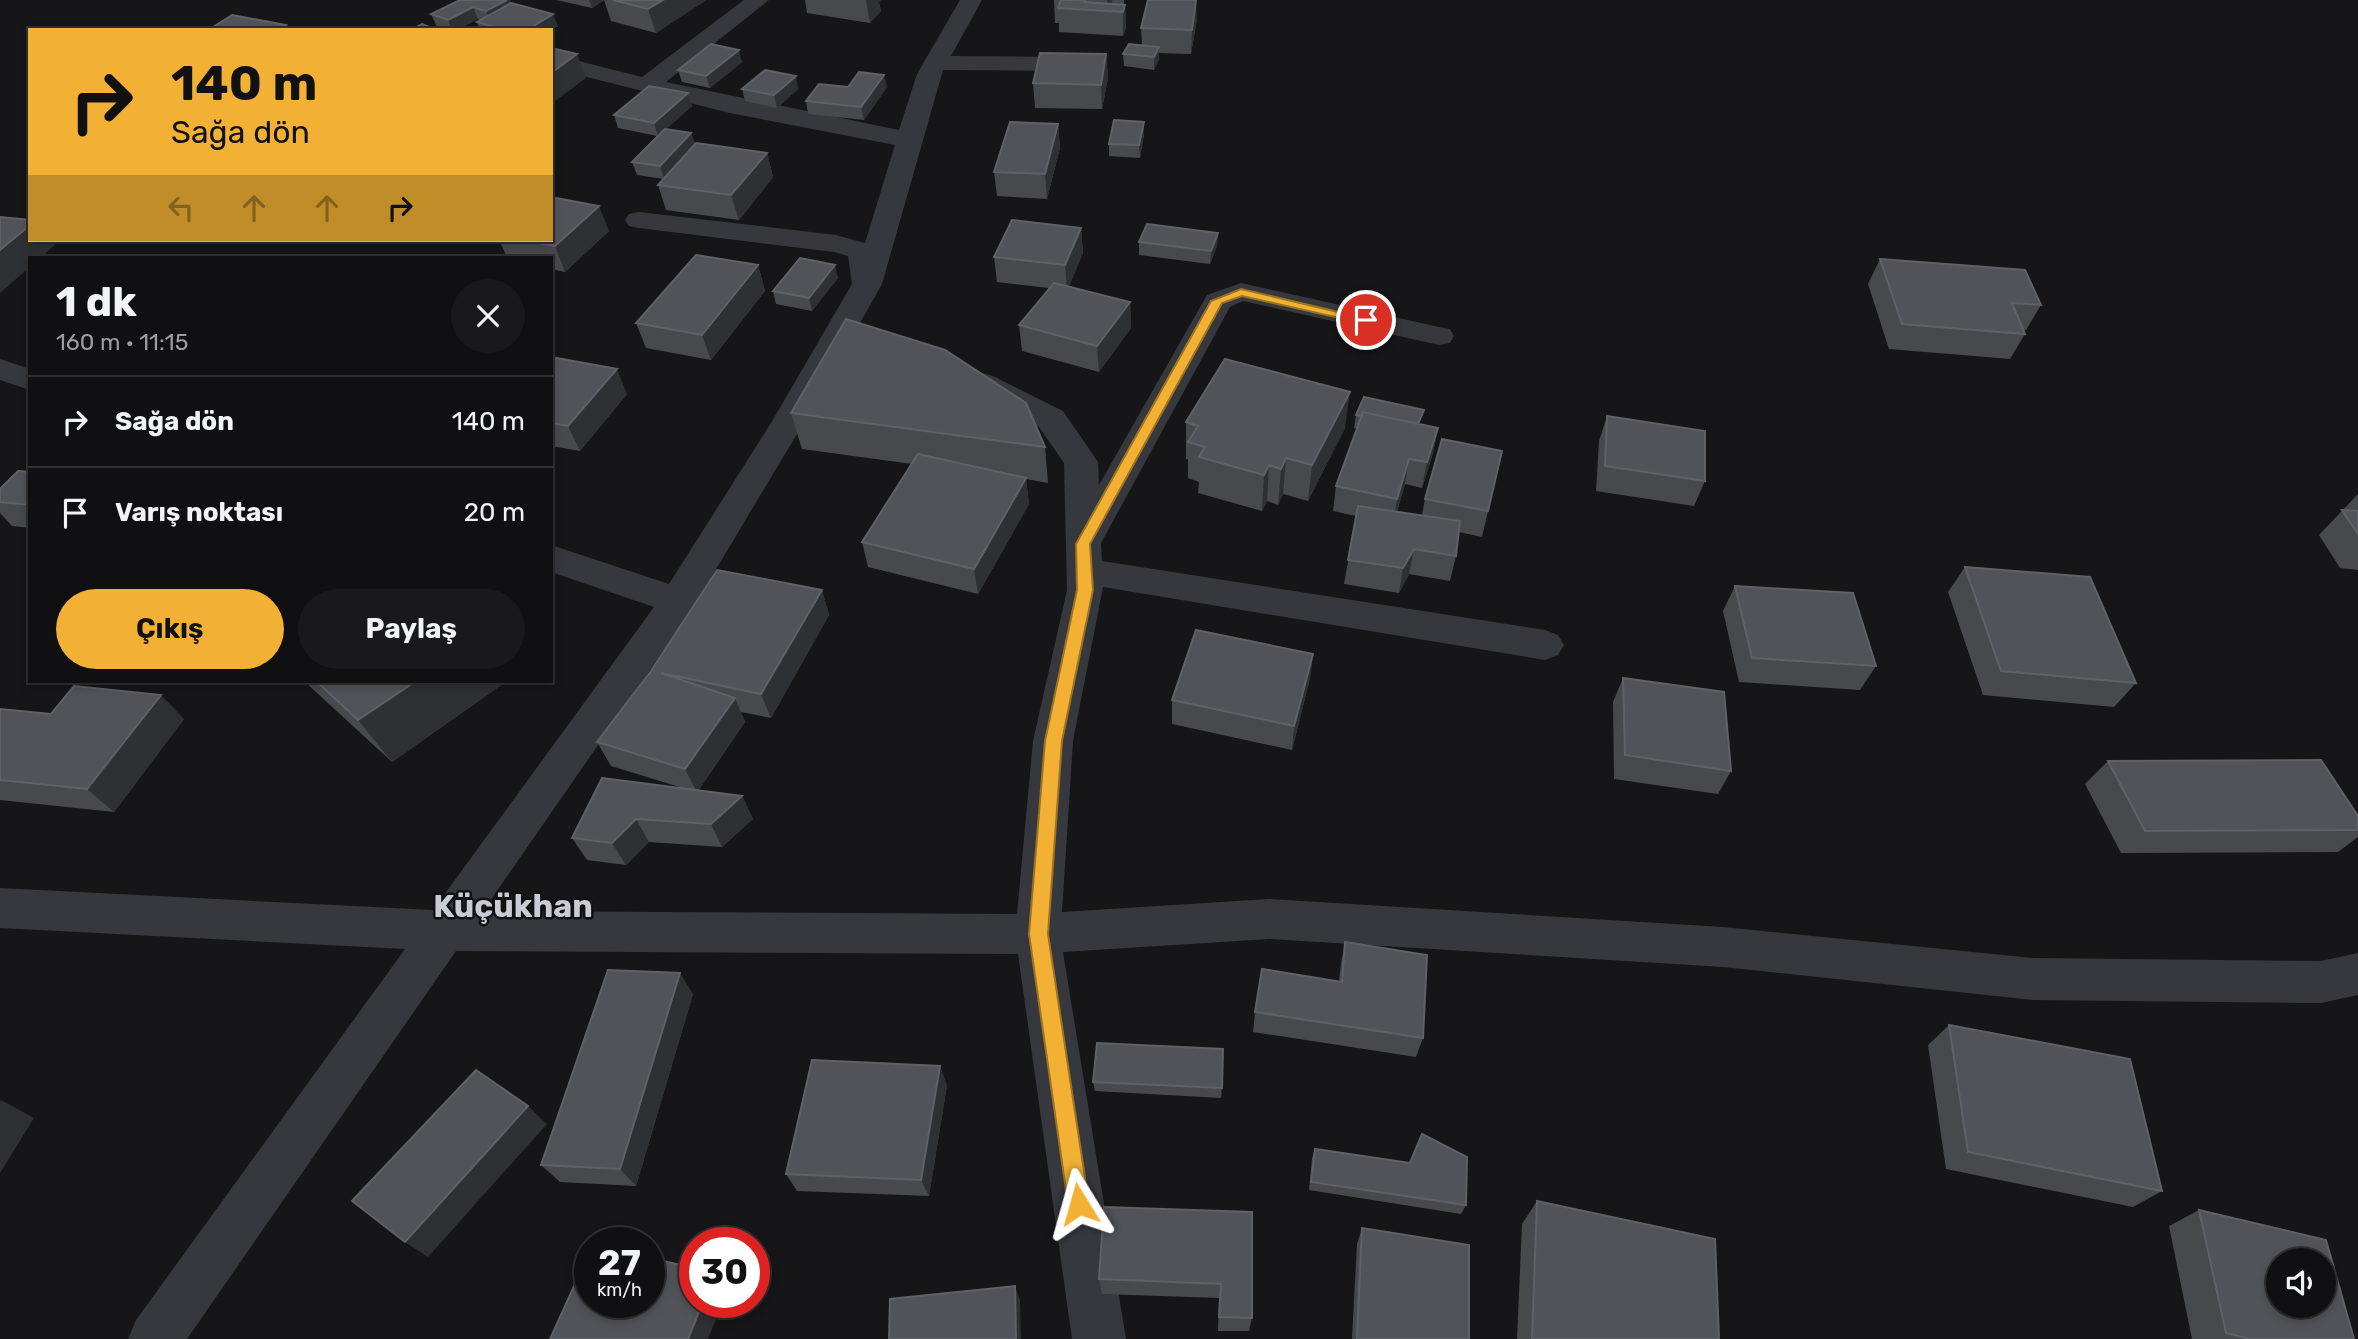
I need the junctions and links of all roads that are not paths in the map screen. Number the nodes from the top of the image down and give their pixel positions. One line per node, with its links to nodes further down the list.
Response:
1 (758, 0): 6 (street)
2 (971, 0): 4 (street)
3 (553, 62): 6 (street)
4 (935, 64): 5 (street); 7 (street)
5 (1070, 64)
6 (646, 86): 7 (street)
7 (911, 140): 9 (street)
8 (639, 220): 9 (street)
9 (867, 284): 16 (street)
10 (1439, 336): 14 (street)
11 (945, 367): 14 (street)
12 (0, 369): 13 (street)
13 (28, 379)
14 (1083, 558): 17 (street); 20 (street)
15 (553, 559): 16 (street)
16 (678, 601): 19 (street)
17 (1545, 645)
18 (0, 908): 19 (street)
19 (444, 931): 20 (street); 22 (street)
20 (1038, 934): 21 (street); 23 (street)
21 (2358, 974)
22 (155, 1339)
23 (1099, 1339)

